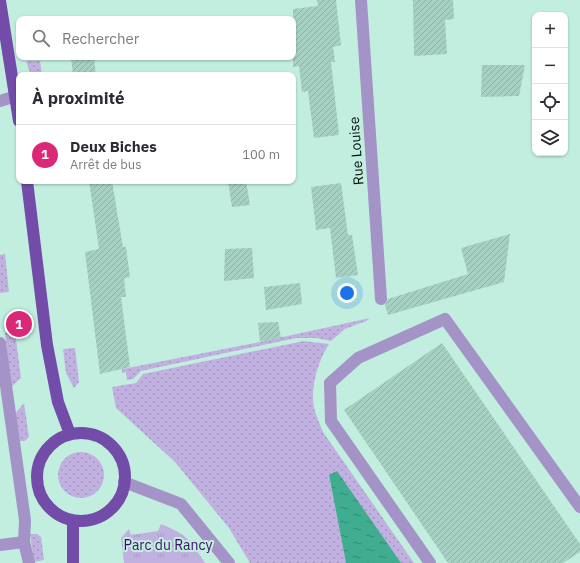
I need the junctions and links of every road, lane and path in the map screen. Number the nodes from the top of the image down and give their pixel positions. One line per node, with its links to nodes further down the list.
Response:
1 (361, 0): 6 (street, Rue Louise)
2 (0, 1): 3 (main road)
3 (16, 96): 4 (street)
4 (0, 101)
5 (27, 184): 8 (main road)
6 (381, 299)
7 (0, 343): 12 (street)
8 (70, 434): 9 (main road); 11 (main road)
9 (124, 482): 11 (main road); 16 (street)
10 (580, 507): 17 (street)
11 (73, 521): 15 (main road)
12 (24, 542): 13 (street); 14 (street)
13 (0, 545)
14 (29, 563)
15 (73, 563)
16 (229, 563)
17 (430, 563)

